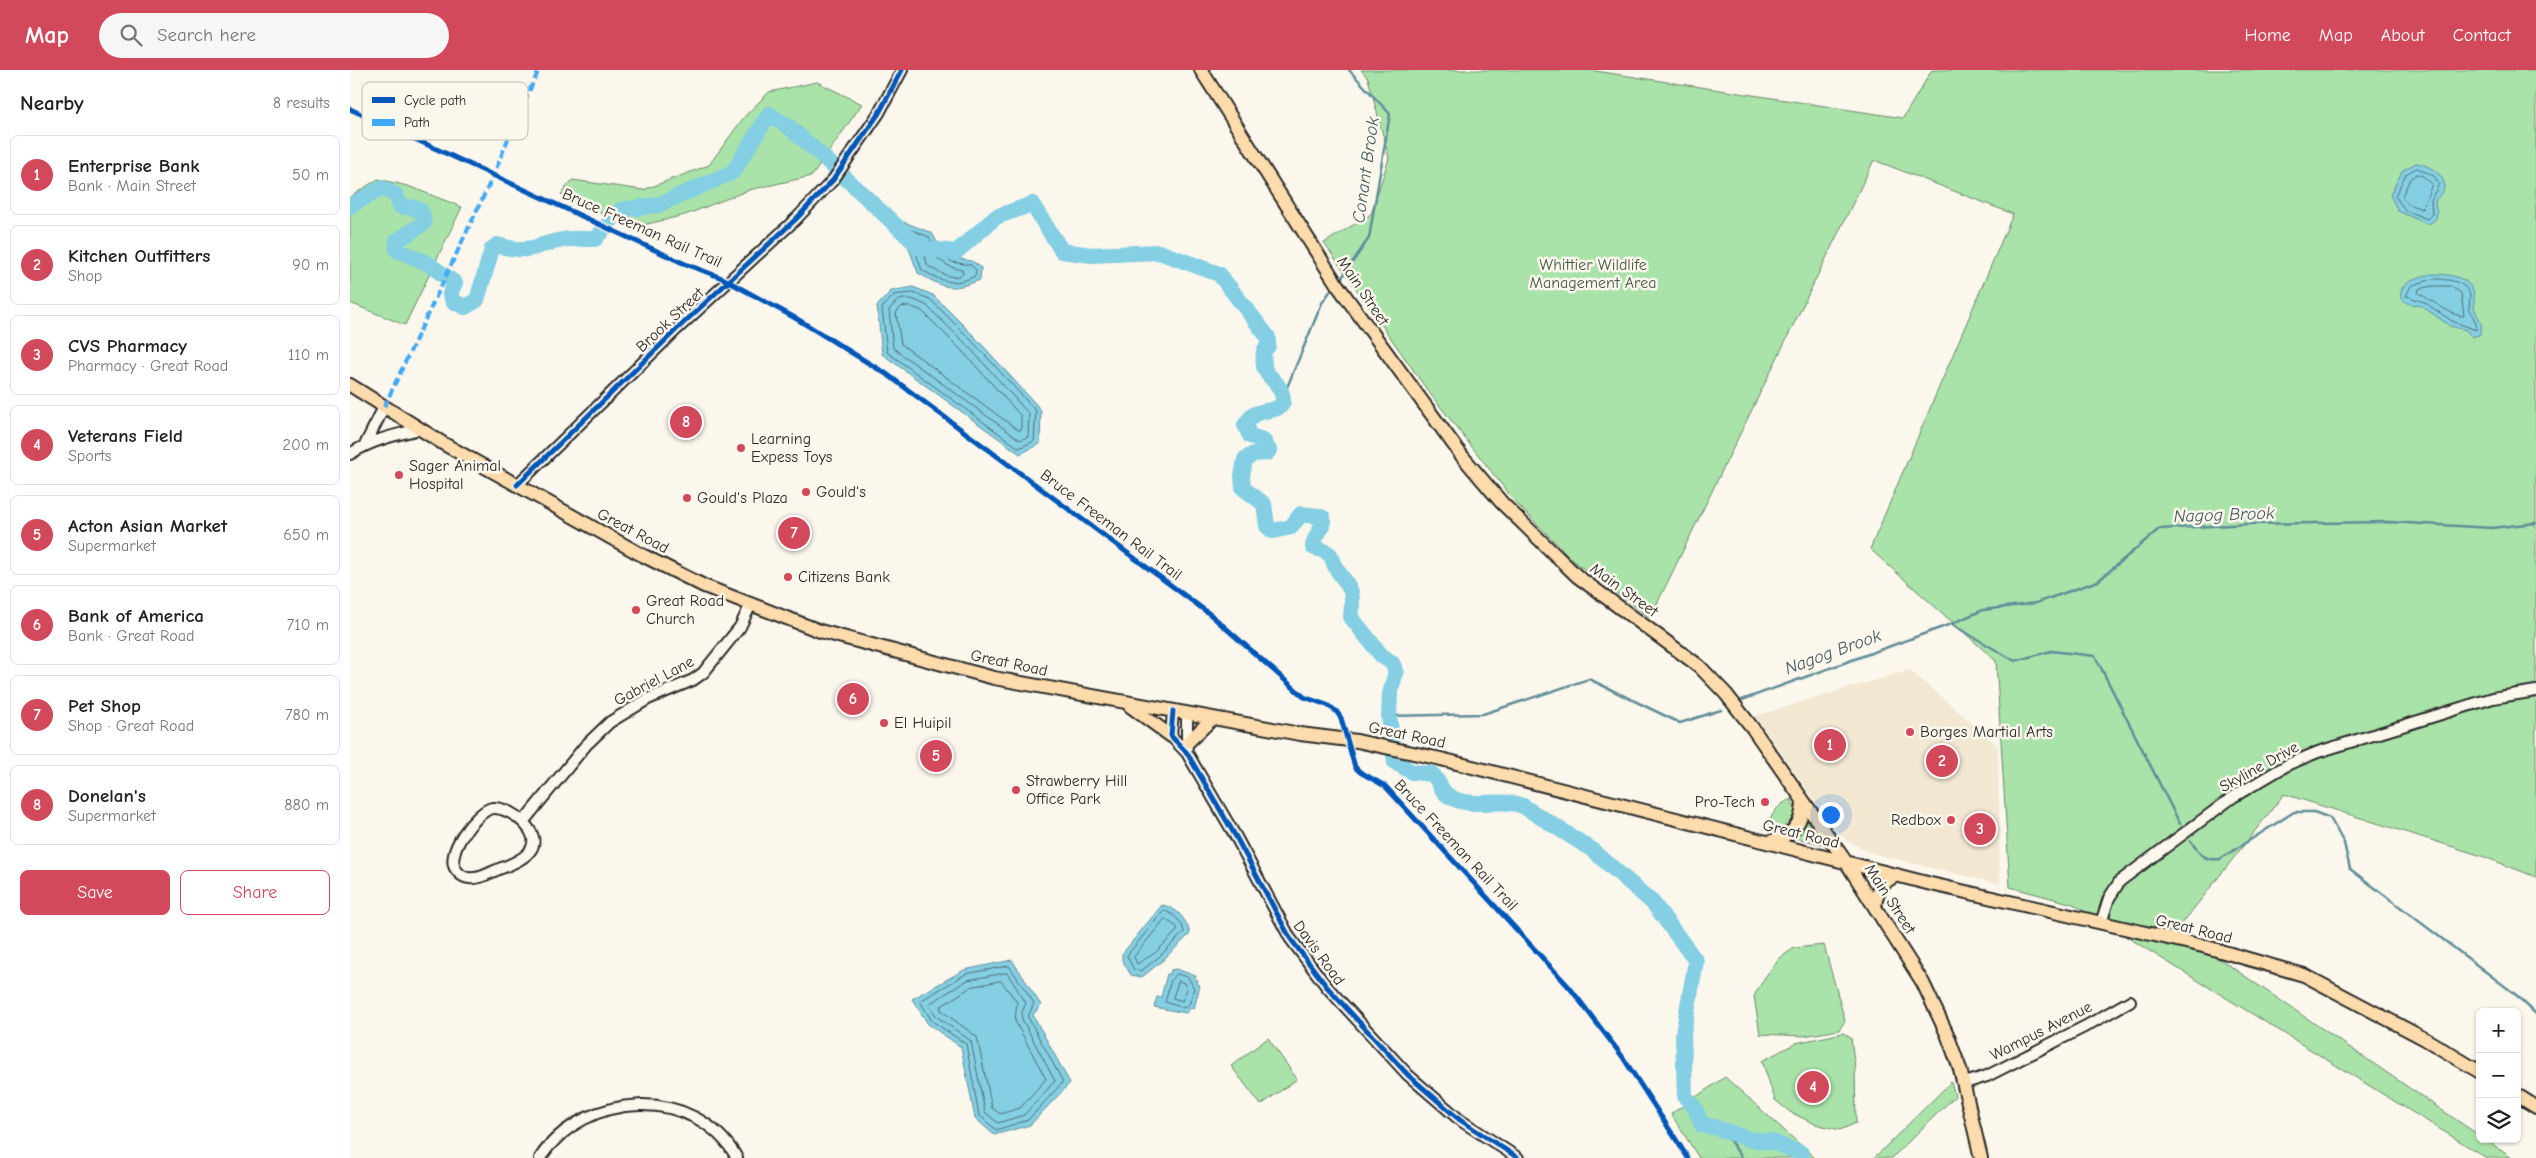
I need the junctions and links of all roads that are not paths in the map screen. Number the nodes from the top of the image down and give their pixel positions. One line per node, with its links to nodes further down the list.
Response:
1 (902, 70): 8 (street, Brook Street)
2 (1202, 70): 17 (main road, Main Street)
3 (350, 385): 4 (main road, Great Road)
4 (384, 407): 5 (main road, Great Road); 6 (street)
5 (420, 429): 6 (street); 8 (main road, Great Road)
6 (364, 445): 7 (street)
7 (350, 454)
8 (517, 485): 9 (main road, Great Road)
9 (751, 604): 11 (main road, Great Road); 18 (street, Gabriel Lane)
10 (2536, 691): 23 (street, Skyline Drive)
11 (1126, 703): 12 (main road, Great Road); 15 (main road)
12 (1173, 711): 13 (main road, Great Road); 15 (street)
13 (1187, 714): 14 (main road, Great Road); 16 (street, Davis Road)
14 (1214, 718): 16 (main road); 19 (main road, Great Road)
15 (1171, 736): 16 (street, Davis Road)
16 (1187, 748): 31 (street, Davis Road)
17 (1803, 801): 19 (main road); 20 (main road, Main Street)
18 (523, 822): 18 (street)
19 (1768, 842): 20 (main road, Great Road)
20 (1846, 862): 21 (main road, Great Road); 22 (main road, Main Street)
21 (1897, 875): 22 (main road); 23 (main road, Great Road)
22 (1875, 906): 26 (main road, Main Street)
23 (2101, 923): 25 (main road, Great Road)
24 (2130, 1001): 26 (street, Wampus Avenue)
25 (2476, 1070)
26 (1965, 1083): 32 (main road, Main Street)
27 (2521, 1098): 28 (main road)
28 (2536, 1107)
29 (540, 1158): 30 (street)
30 (737, 1158)
31 (1518, 1158)
32 (1981, 1158)

